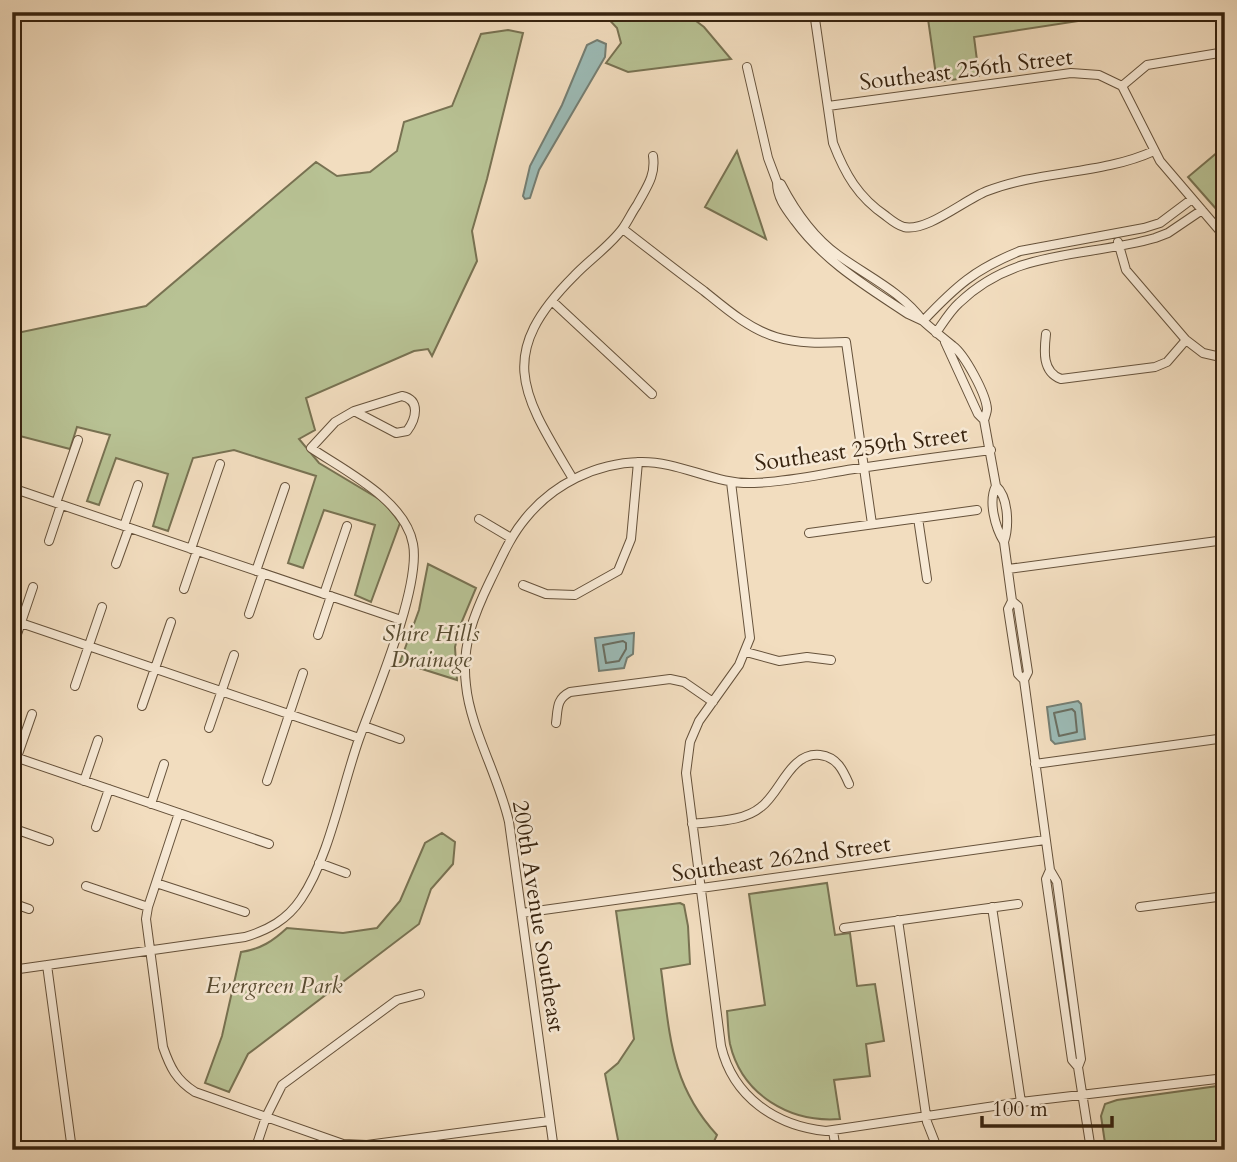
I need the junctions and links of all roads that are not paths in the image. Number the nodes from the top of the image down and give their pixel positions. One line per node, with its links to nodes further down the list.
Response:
1 (814, 12): 5 (street)
2 (1225, 52): 4 (street)
3 (747, 67): 15 (street)
4 (1122, 86): 5 (street, Southeast 256th Street); 6 (street)
5 (828, 106): 6 (street)
6 (1154, 151): 8 (street)
7 (653, 156): 10 (street)
8 (1192, 199): 9 (street); 11 (street)
9 (1202, 210): 12 (street); 13 (street)
10 (623, 229): 14 (street); 26 (street)
11 (1117, 234): 13 (street); 15 (street)
12 (1225, 237)
13 (1118, 246): 16 (street); 18 (street)
14 (552, 301): 20 (street); 27 (street)
15 (923, 321): 16 (street)
16 (936, 333): 23 (street)
17 (1046, 334): 18 (street)
18 (1186, 340): 19 (street)
19 (1225, 358)
20 (652, 394)
21 (354, 411): 21 (street); 54 (street)
22 (78, 440): 32 (street)
23 (991, 450): 26 (street, Southeast 259th Street); 45 (street)
24 (638, 461): 27 (street, Southeast 259th Street); 28 (street, Southeast 259th Street); 48 (street)
25 (220, 464): 43 (street)
26 (864, 467): 28 (street, Southeast 259th Street); 36 (street)
27 (573, 479): 40 (street, 200th Avenue Southeast)
28 (731, 482): 60 (street)
29 (138, 485): 38 (street)
30 (285, 487): 46 (street)
31 (12, 488): 32 (street)
32 (59, 504): 38 (street); 42 (street)
33 (977, 510): 34 (street)
34 (918, 518): 36 (street); 47 (street)
35 (479, 519): 40 (street)
36 (872, 524): 39 (street)
37 (346, 526): 51 (street)
38 (126, 527): 43 (street); 44 (street)
39 (809, 533)
40 (511, 538): 106 (street, 200th Avenue Southeast)
41 (1225, 540): 45 (street)
42 (49, 541)
43 (194, 550): 46 (street); 50 (street)
44 (116, 564)
45 (1008, 569): 80 (street)
46 (260, 572): 51 (street); 53 (street)
47 (927, 579)
48 (523, 585)
49 (33, 587): 55 (street)
50 (184, 589)
51 (327, 595): 54 (street); 57 (street)
52 (102, 607): 58 (street)
53 (249, 614)
54 (401, 620): 72 (street)
55 (17, 622): 58 (street); 59 (street)
56 (171, 622): 63 (street)
57 (318, 635)
58 (89, 646): 63 (street); 65 (street)
59 (12, 649)
60 (746, 652): 62 (street); 67 (street)
61 (234, 655): 66 (street)
62 (831, 660)
63 (155, 668): 66 (street); 68 (street)
64 (303, 673): 69 (street)
65 (75, 686)
66 (222, 691): 69 (street); 73 (street)
67 (713, 702): 71 (street); 87 (street)
68 (142, 706)
69 (290, 714): 74 (street); 82 (street)
70 (32, 715): 78 (street)
71 (556, 723)
72 (364, 726): 74 (street); 76 (street)
73 (209, 728)
74 (359, 738): 93 (street)
75 (1225, 738): 80 (street)
76 (400, 739)
77 (98, 740): 81 (street)
78 (15, 757): 81 (street)
79 (164, 764): 85 (street)
80 (1035, 764): 90 (street)
81 (84, 780): 84 (street)
82 (267, 781)
83 (849, 785): 87 (street)
84 (109, 789): 85 (street); 88 (street)
85 (151, 804): 86 (street)
86 (179, 813): 92 (street); 95 (street)
87 (692, 824): 97 (street)
88 (96, 827)
89 (12, 828): 91 (street)
90 (1045, 840): 97 (street, Southeast 262nd Street); 114 (street)
91 (48, 841)
92 (269, 844)
93 (319, 863): 94 (street); 109 (street)
94 (346, 873)
95 (156, 883): 101 (street); 105 (street)
96 (86, 886): 101 (street)
97 (700, 889): 106 (street, Southeast 262nd Street); 119 (street)
98 (1225, 896): 103 (street)
99 (12, 903): 104 (street)
100 (1018, 904): 102 (street)
101 (148, 907): 109 (street)
102 (992, 907): 107 (street); 115 (street)
103 (1140, 907)
104 (29, 909)
105 (245, 912)
106 (522, 913): 118 (street, 200th Avenue Southeast)
107 (898, 920): 108 (street); 117 (street)
108 (844, 928)
109 (149, 951): 110 (street); 116 (street)
110 (47, 965): 111 (street); 120 (street)
111 (12, 970)
112 (420, 994): 116 (street)
113 (1225, 1078): 114 (street)
114 (1083, 1095): 115 (street); 125 (street)
115 (1021, 1102): 117 (street)
116 (266, 1117): 118 (street); 121 (street)
117 (926, 1117): 119 (street); 124 (street)
118 (550, 1121): 122 (street, 200th Avenue Southeast)
119 (833, 1131): 123 (street)
120 (72, 1150)
121 (255, 1150)
122 (554, 1150)
123 (836, 1150)
124 (938, 1150)
125 (1091, 1150)

